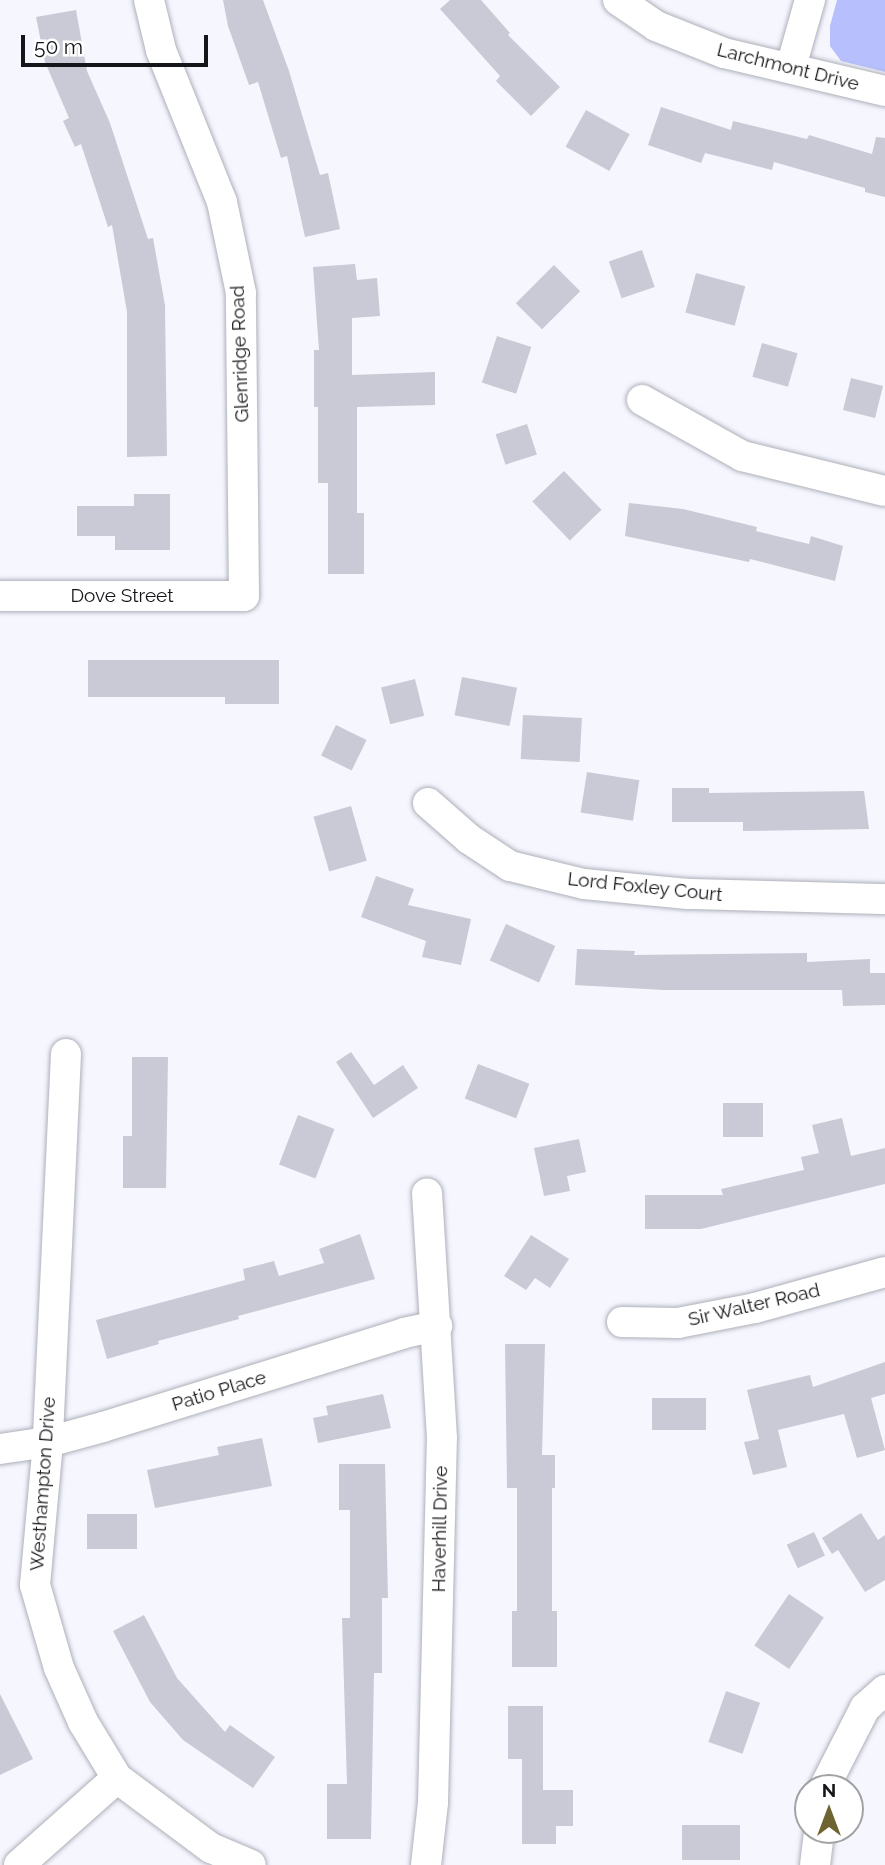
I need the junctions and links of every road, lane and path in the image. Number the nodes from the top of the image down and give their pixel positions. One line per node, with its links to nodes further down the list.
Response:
1 (149, 0): 9 (street, Glenridge Road)
2 (618, 0): 4 (street, Larchmont Drive)
3 (810, 0): 4 (street)
4 (791, 67): 5 (street, Larchmont Drive)
5 (885, 91)
6 (642, 400): 7 (street)
7 (885, 491)
8 (0, 596): 9 (street, Dove Street)
9 (244, 596)
10 (428, 803): 11 (street, Lord Foxley Court)
11 (885, 899)
12 (66, 1054): 17 (street, Westhampton Drive)
13 (427, 1193): 16 (street, Haverhill Drive)
14 (885, 1272): 15 (street, Sir Walter Road)
15 (622, 1322)
16 (437, 1326): 17 (street, Patio Place); 25 (street, Haverhill Drive)
17 (48, 1442): 18 (street, Patio Place); 21 (street, Westhampton Drive)
18 (0, 1449)
19 (885, 1690): 20 (street)
20 (831, 1774)
21 (117, 1777): 23 (street); 24 (street, Westhampton Drive)
22 (817, 1844): 26 (street)
23 (19, 1865)
24 (251, 1865)
25 (426, 1865)
26 (815, 1865)

